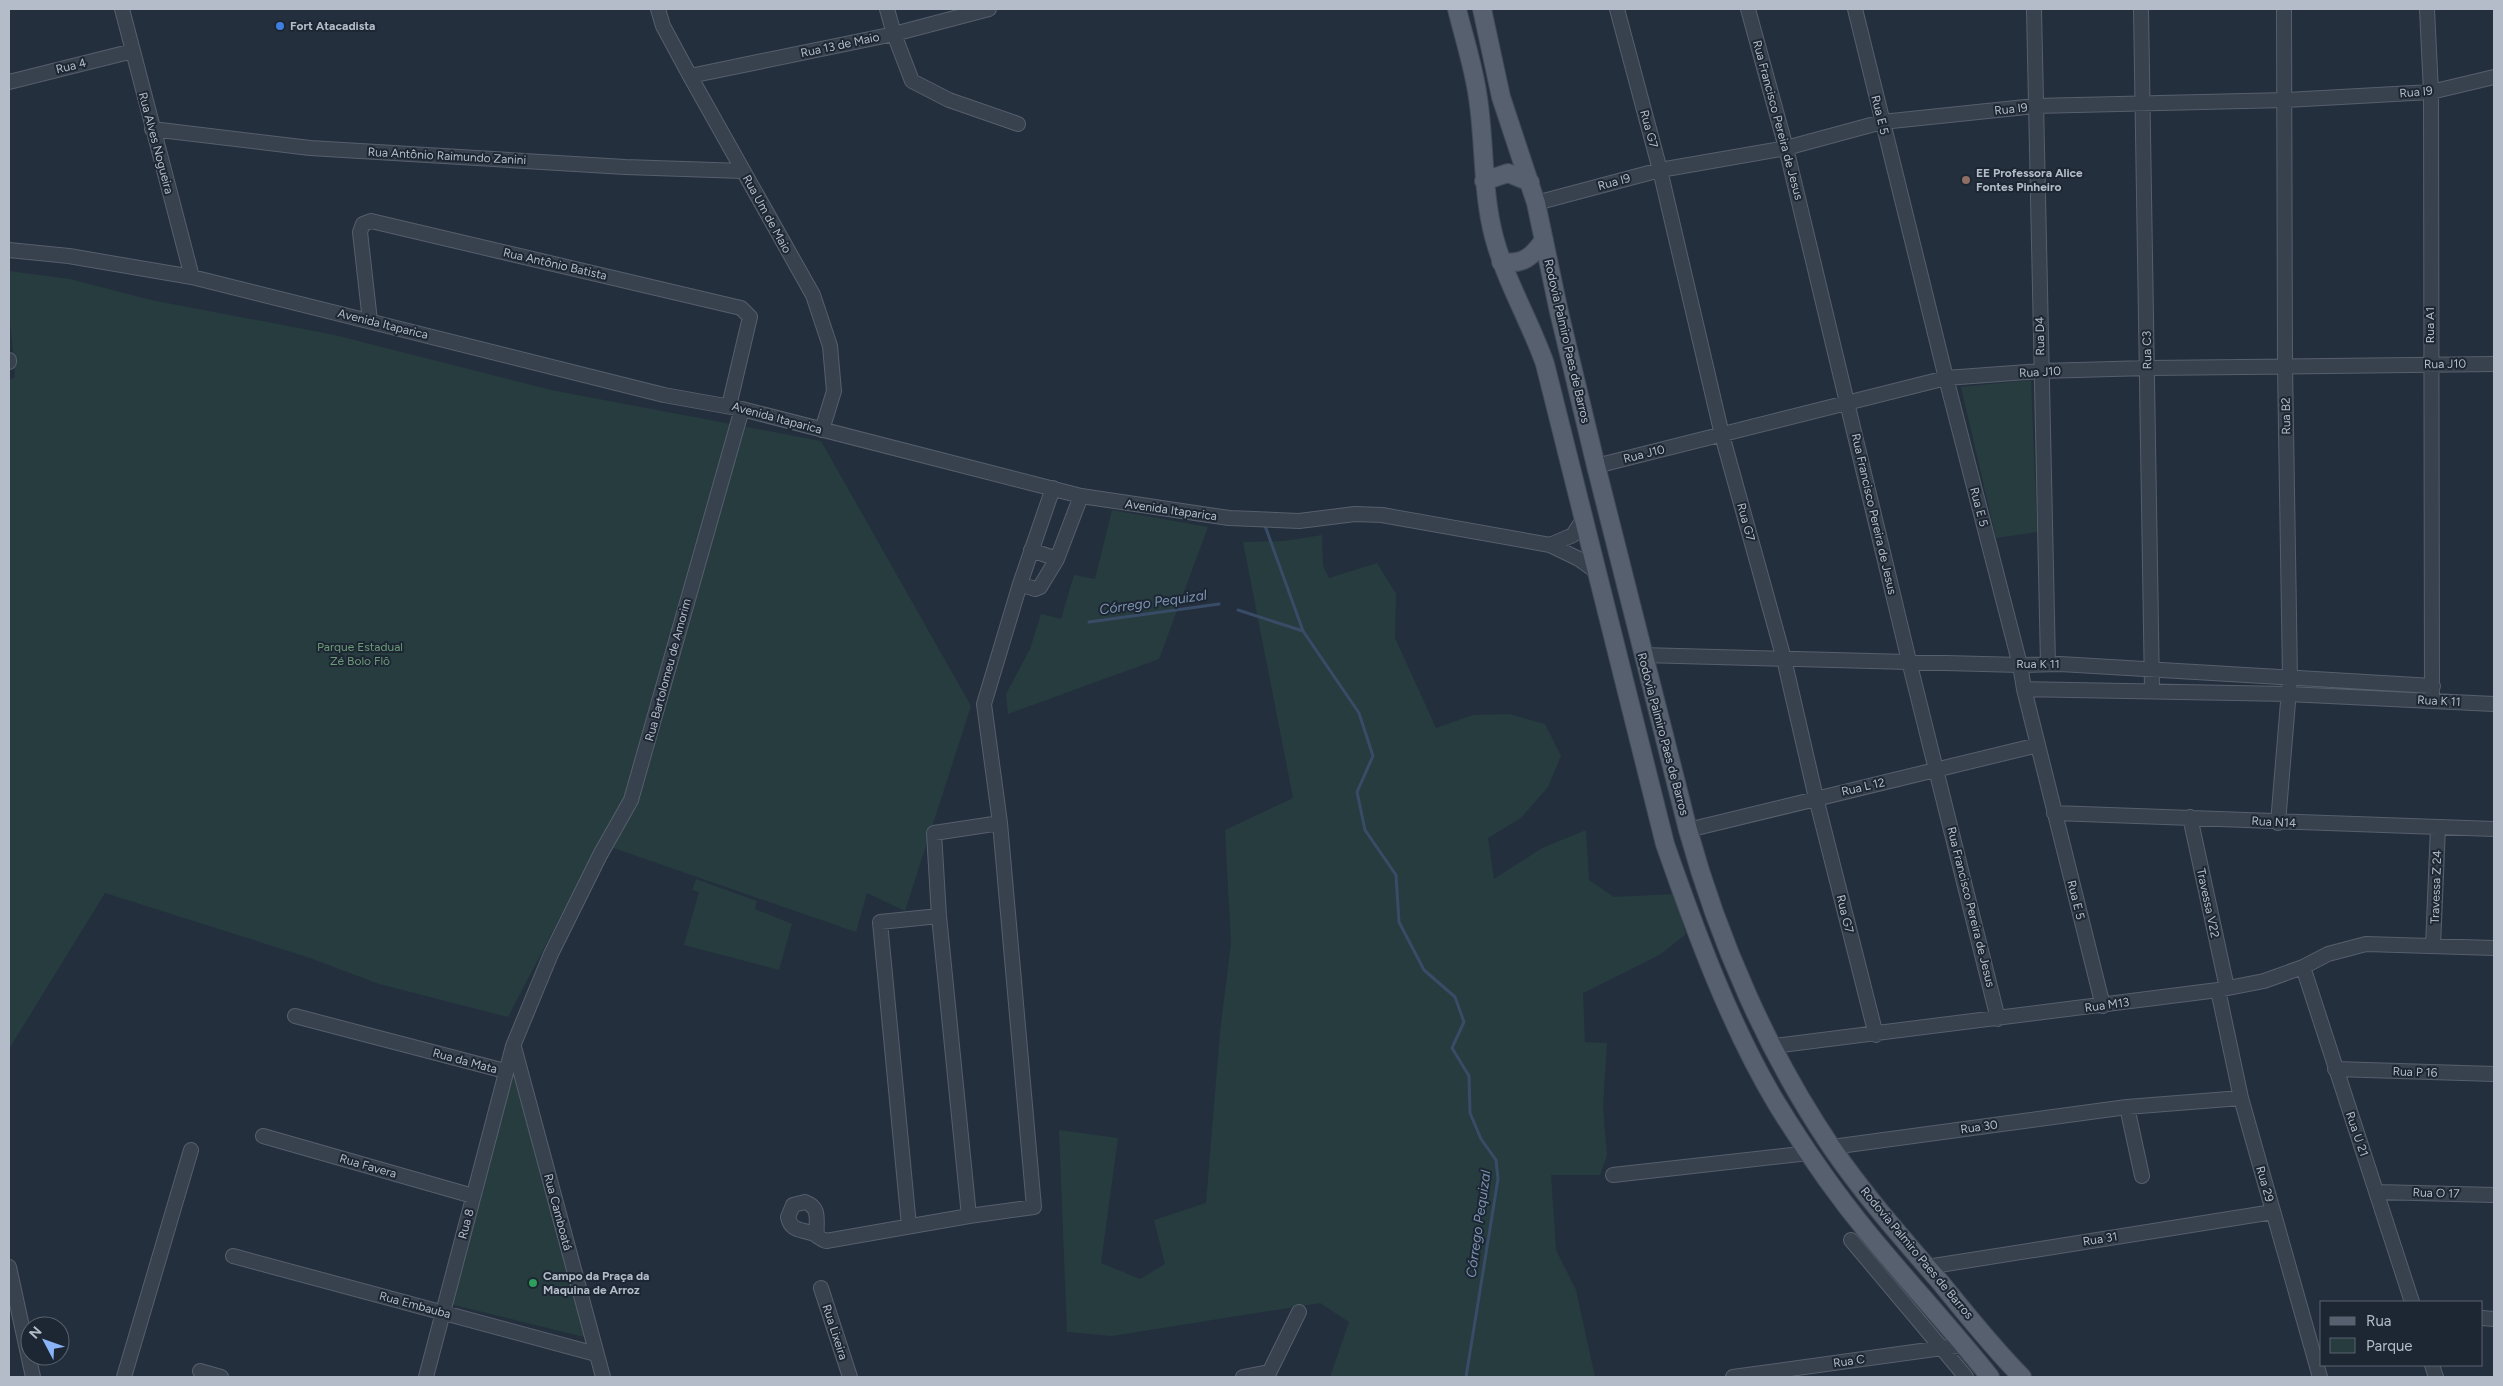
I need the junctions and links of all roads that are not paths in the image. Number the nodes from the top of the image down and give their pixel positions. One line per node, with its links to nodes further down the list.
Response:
1 (122, 9): 15 (street, Rua Alves Nogueira)
2 (658, 9): 16 (street, Rua Um de Maio)
3 (887, 9): 14 (street)
4 (989, 9): 14 (street, Rua 13 de Maio)
5 (1457, 9): 29 (main road, Rodovia Palmiro Paes de Barros)
6 (1482, 9): 30 (main road, Rodovia Palmiro Paes de Barros)
7 (1617, 9): 27 (street, Rua G7)
8 (1748, 9): 26 (street, Rua Francisco Pereira de Jesus)
9 (1854, 9): 23 (street, Rua E 5)
10 (2034, 9): 22 (street, Rua D4)
11 (2141, 9): 21 (street, Rua C3)
12 (2284, 9): 20 (street, Rua B2)
13 (2427, 9): 19 (street, Rua A1)
14 (894, 34): 16 (street, Rua 13 de Maio); 24 (street)
15 (133, 51): 18 (street, Rua 4); 25 (street, Rua Alves Nogueira)
16 (690, 76): 28 (street, Rua Um de Maio)
17 (2494, 77): 19 (street, Rua I9)
18 (9, 82)
19 (2431, 92): 20 (street, Rua I9); 37 (street, Rua A1)
20 (2286, 100): 21 (street, Rua I9); 39 (street, Rua B2)
21 (2143, 104): 22 (street, Rua I9); 40 (street, Rua C3)
22 (2035, 106): 23 (street, Rua I9); 41 (street, Rua D4)
23 (1882, 122): 26 (street, Rua I9); 42 (street, Rua E 5)
24 (1018, 124)
25 (152, 129): 28 (street, Rua Antônio Raimundo Zanini); 35 (street, Rua Alves Nogueira)
26 (1786, 148): 27 (street, Rua I9); 43 (street, Rua Francisco Pereira de Jesus)
27 (1660, 170): 31 (street, Rua I9); 46 (street, Rua G7)
28 (743, 171): 45 (street, Rua Um de Maio)
29 (1484, 181): 30 (main road); 34 (main road, Rodovia Palmiro Paes de Barros)
30 (1530, 182): 31 (main road, Rodovia Palmiro Paes de Barros)
31 (1536, 203): 32 (main road, Rodovia Palmiro Paes de Barros)
32 (1544, 240): 34 (main road); 47 (main road, Rodovia Palmiro Paes de Barros)
33 (9, 250): 35 (street, Avenida Itaparica)
34 (1501, 262): 50 (main road, Rodovia Palmiro Paes de Barros)
35 (192, 277): 36 (street, Avenida Itaparica)
36 (370, 321): 44 (street, Avenida Itaparica); 44 (street, Rua Antônio Batista)
37 (2430, 364): 38 (street, Rua J10); 39 (street, Rua J10); 63 (street, Rua A1)
38 (2494, 364)
39 (2285, 366): 40 (street, Rua J10); 62 (street, Rua B2)
40 (2148, 368): 41 (street, Rua J10); 61 (street, Rua C3)
41 (2041, 371): 42 (street, Rua J10); 59 (street, Rua D4)
42 (1946, 378): 43 (street, Rua J10); 60 (street, Rua E 5)
43 (1847, 404): 46 (street, Rua J10); 58 (street, Rua Francisco Pereira de Jesus)
44 (736, 407): 45 (street, Avenida Itaparica); 80 (street, Rua Bartolomeu de Amorim)
45 (822, 430): 48 (street, Avenida Itaparica)
46 (1722, 435): 47 (street, Rua J10); 57 (street, Rua G7)
47 (1596, 466): 56 (main road, Rodovia Palmiro Paes de Barros)
48 (1053, 488): 49 (street, Avenida Itaparica); 52 (street)
49 (1081, 496): 51 (street, Avenida Itaparica); 53 (street)
50 (1584, 518): 51 (street); 54 (main road, Rodovia Palmiro Paes de Barros)
51 (1550, 545): 54 (street, Avenida Itaparica)
52 (1032, 550): 53 (street); 55 (street)
53 (1057, 560): 55 (street)
54 (1597, 572): 99 (main road, Rodovia Palmiro Paes de Barros)
55 (1020, 584): 74 (street)
56 (1642, 654): 57 (street, Rua K 11); 78 (main road, Rodovia Palmiro Paes de Barros)
57 (1784, 659): 58 (street, Rua K 11); 71 (street, Rua G7)
58 (1909, 661): 60 (street, Rua K 11); 70 (street, Rua Francisco Pereira de Jesus)
59 (2048, 664): 60 (street, Rua K 11); 61 (street, Rua K 11)
60 (2020, 665): 64 (street, Rua E 5)
61 (2151, 670): 62 (street, Rua K 11); 65 (street, Rua C3)
62 (2290, 678): 63 (street, Rua K 11); 66 (street, Rua B2)
63 (2433, 686): 67 (street, Rua A1)
64 (2024, 689): 65 (street, Rua K 11); 69 (street, Rua E 5)
65 (2152, 690): 66 (street, Rua K 11)
66 (2288, 694): 67 (street, Rua K 11); 75 (street, Rua B2)
67 (2432, 701): 68 (street, Rua K 11)
68 (2494, 704)
69 (2038, 745): 70 (street, Rua L 12); 72 (street, Rua E 5)
70 (1937, 769): 71 (street, Rua L 12); 87 (street, Rua Francisco Pereira de Jesus)
71 (1816, 798): 78 (street, Rua L 12); 88 (street, Rua G7)
72 (2054, 813): 73 (street, Rua N14); 85 (street, Rua E 5)
73 (2190, 817): 75 (street, Rua N14); 84 (street, Travessa V22)
74 (1000, 823): 79 (street); 106 (street)
75 (2278, 823): 76 (street, Rua N14)
76 (2438, 827): 77 (street, Rua N14); 81 (street, Travessa Z 24)
77 (2494, 829)
78 (1688, 830): 90 (main road, Rodovia Palmiro Paes de Barros)
79 (939, 916): 106 (street); 107 (street)
80 (567, 920): 89 (street, Rua da Mata)
81 (2433, 946): 82 (street, Rua M13); 83 (street, Rua M13)
82 (2494, 948)
83 (2303, 967): 84 (street, Rua M13); 91 (street, Rua U 21)
84 (2222, 989): 85 (street, Rua M13); 94 (street, Rua 29)
85 (2103, 1006): 87 (street, Rua M13)
86 (295, 1016): 92 (street, Rua da Mata)
87 (1998, 1019): 88 (street, Rua M13)
88 (1876, 1035): 90 (street, Rua M13)
89 (513, 1046): 92 (street, Rua da Mata); 119 (street, Rua Camboatá)
90 (1774, 1046): 97 (main road, Rodovia Palmiro Paes de Barros)
91 (2335, 1069): 93 (street, Rua P 16); 102 (street, Rua U 21)
92 (505, 1072): 104 (street, Rua 8)
93 (2494, 1074)
94 (2241, 1098): 95 (street, Rua 30); 105 (street, Rua 29)
95 (2127, 1107): 97 (street, Rua 30); 101 (street)
96 (263, 1136): 104 (street, Rua Favera)
97 (1832, 1147): 112 (main road, Rodovia Palmiro Paes de Barros)
98 (191, 1150): 124 (street)
99 (1810, 1153): 100 (street); 117 (main road, Rodovia Palmiro Paes de Barros)
100 (1613, 1175)
101 (2142, 1176)
102 (2377, 1192): 103 (street, Rua O 17); 114 (street, Rua U 21)
103 (2494, 1195)
104 (473, 1196): 115 (street, Rua 8)
105 (2273, 1212): 112 (street, Rua 31); 134 (street, Rua 29)
106 (969, 1216): 107 (street)
107 (910, 1226): 108 (street)
108 (817, 1236)
109 (1851, 1240): 118 (street)
110 (233, 1256): 115 (street, Rua Embauba)
111 (9, 1267): 123 (street)
112 (1927, 1267): 133 (main road, Rodovia Palmiro Paes de Barros)
113 (821, 1288): 128 (street, Rua Lixeira)
114 (2412, 1301)
115 (443, 1312): 119 (street, Rua Embauba); 126 (street, Rua 8)
116 (1299, 1312): 121 (street)
117 (1964, 1345): 118 (street, Rua C); 132 (main road, Rodovia Palmiro Paes de Barros)
118 (1941, 1348): 122 (street, Rua C); 131 (street)
119 (596, 1354): 127 (street, Rua Camboatá)
120 (200, 1371): 125 (street)
121 (1268, 1375): 129 (street)
122 (1763, 1375): 130 (street, Rua C)
123 (33, 1377)
124 (124, 1377)
125 (221, 1377)
126 (426, 1377)
127 (603, 1377)
128 (850, 1377)
129 (1242, 1377)
130 (1733, 1377)
131 (1966, 1377)
132 (1990, 1377)
133 (2022, 1377)
134 (2320, 1377)

